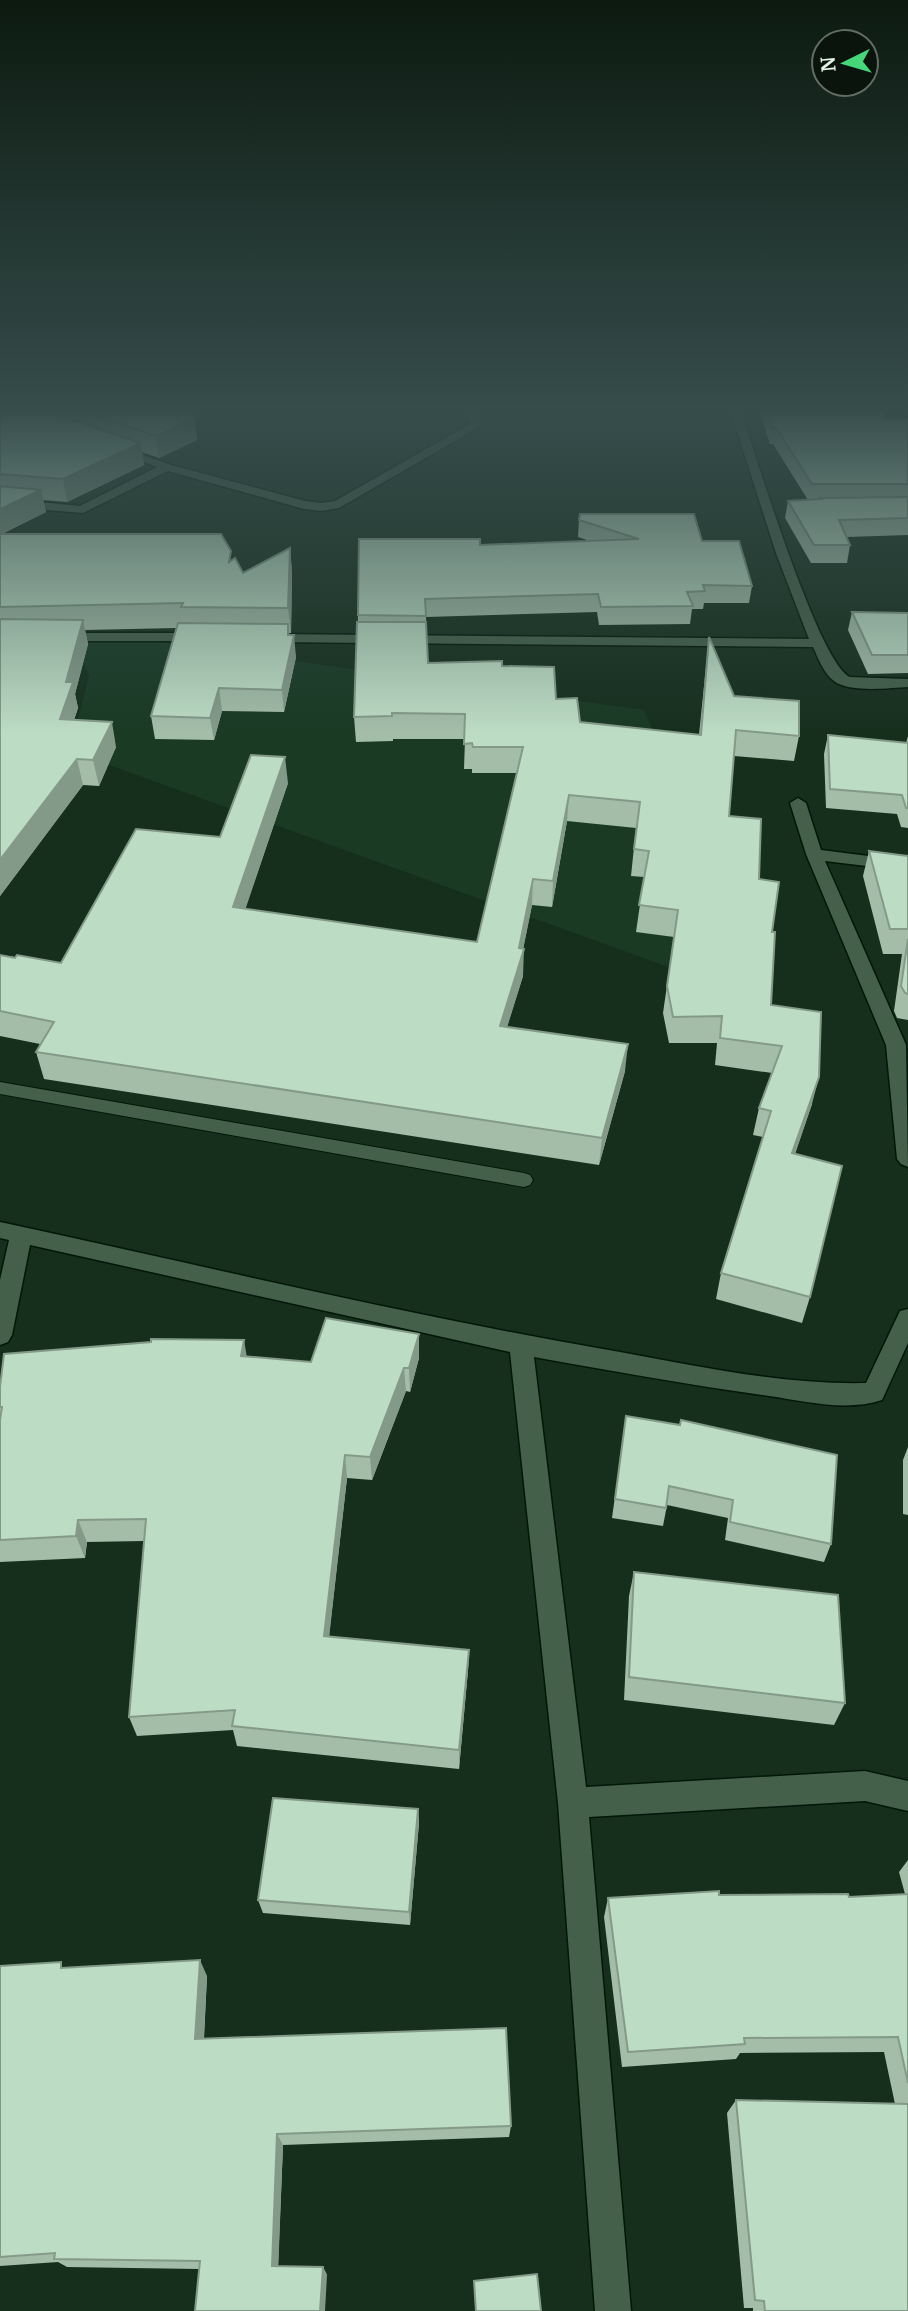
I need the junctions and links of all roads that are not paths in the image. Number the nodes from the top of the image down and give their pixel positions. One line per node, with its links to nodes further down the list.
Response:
1 (777, 517): 5 (street)
2 (0, 637): 3 (street)
3 (221, 638)
4 (249, 638): 5 (street)
5 (817, 643): 6 (street)
6 (908, 683)
7 (798, 803): 8 (street)
8 (814, 854): 9 (street); 11 (street)
9 (908, 866)
10 (0, 1088): 12 (lane)
11 (908, 1159)
12 (524, 1180)
13 (11, 1232): 15 (street); 16 (street)
14 (908, 1318): 16 (street)
15 (0, 1335)
16 (521, 1345): 18 (street)
17 (908, 1796): 18 (street)
18 (573, 1803): 19 (street)
19 (613, 2311)

